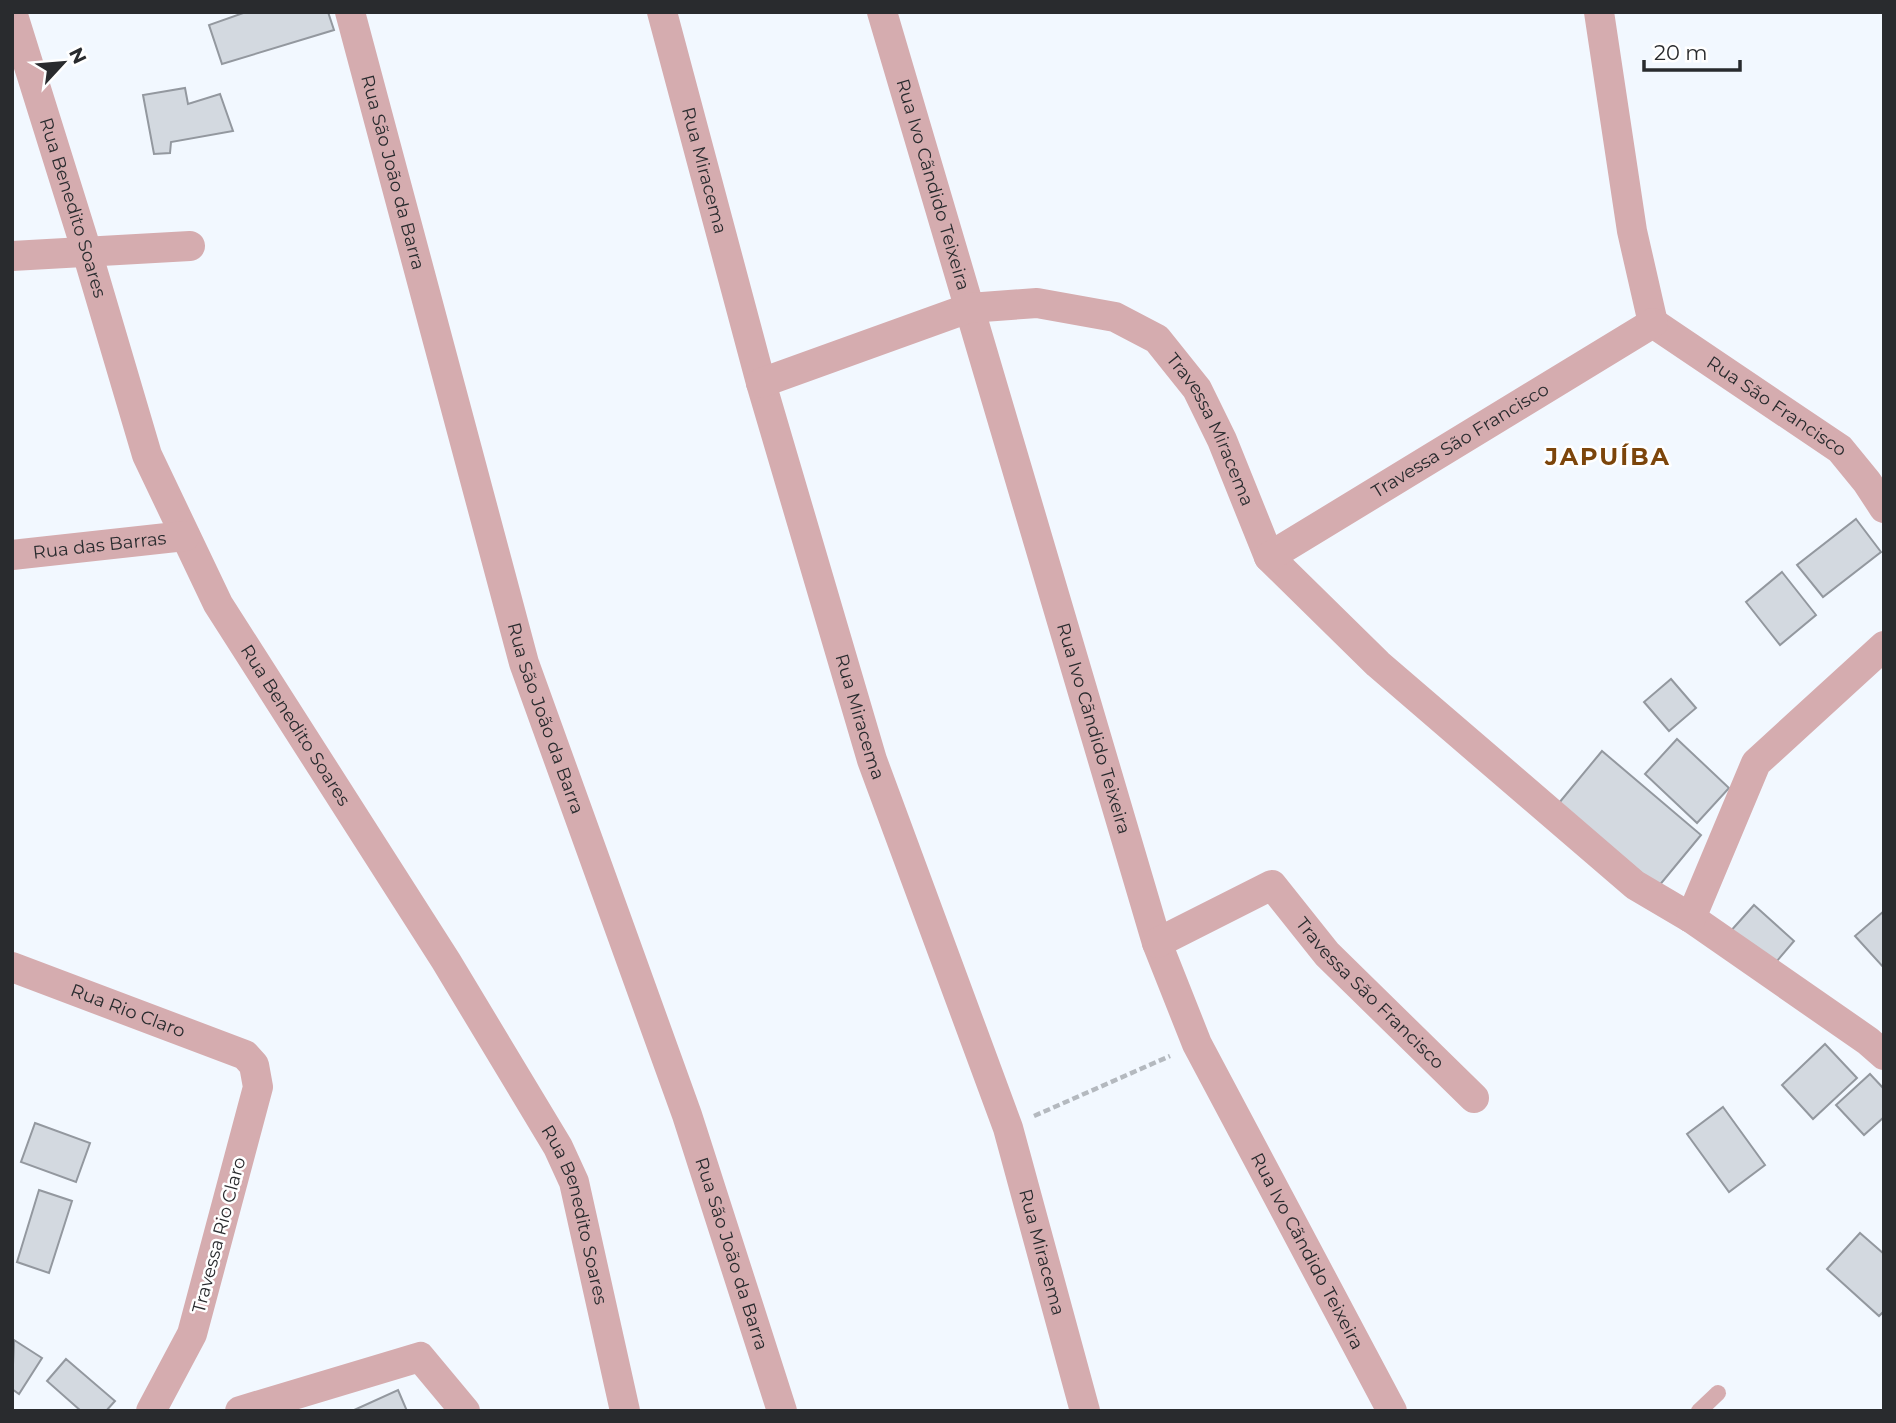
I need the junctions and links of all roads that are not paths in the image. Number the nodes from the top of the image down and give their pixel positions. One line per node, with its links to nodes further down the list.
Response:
1 (12, 12): 7 (street, Rua Benedito Soares)
2 (350, 12): 24 (street, Rua São João da Barra)
3 (662, 12): 11 (street, Rua Miracema)
4 (882, 12): 9 (street, Rua Ivo Cãndido Teixeira)
5 (1599, 12): 10 (street)
6 (190, 246): 7 (street)
7 (87, 252): 8 (street); 13 (street, Rua Benedito Soares)
8 (12, 256)
9 (969, 308): 11 (street, Travessa Miracema); 15 (street, Travessa Miracema); 18 (street, Rua Ivo Cãndido Teixeira)
10 (1653, 323): 12 (street, Rua São Francisco); 15 (street, Travessa São Francisco)
11 (761, 383): 29 (street, Rua Miracema)
12 (1884, 508)
13 (185, 536): 14 (street, Rua das Barras); 28 (street, Rua Benedito Soares)
14 (12, 555)
15 (1269, 557): 17 (street)
16 (1884, 646): 17 (street)
17 (1691, 918): 21 (street)
18 (1157, 943): 22 (street, Travessa São Francisco); 30 (street, Rua Ivo Cãndido Teixeira)
19 (12, 967): 20 (street, Rua Rio Claro)
20 (245, 1055): 25 (street, Travessa Rio Claro)
21 (1884, 1055)
22 (1475, 1098)
23 (1718, 1394): 31 (lane)
24 (779, 1410)
25 (151, 1411)
26 (240, 1411): 27 (street)
27 (466, 1411)
28 (625, 1411)
29 (1085, 1411)
30 (1392, 1411)
31 (1699, 1411)

